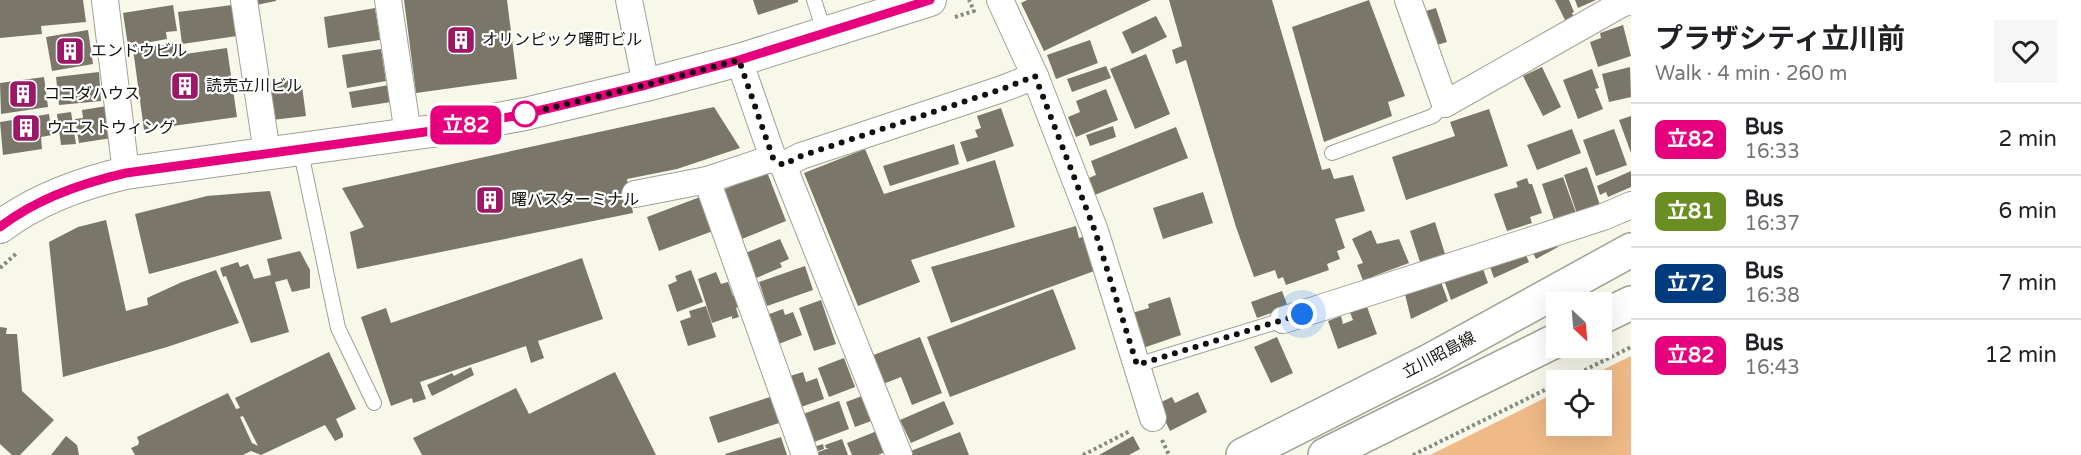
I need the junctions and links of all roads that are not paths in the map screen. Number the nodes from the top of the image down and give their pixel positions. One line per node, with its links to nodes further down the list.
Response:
1 (105, 0): 20 (street)
2 (244, 0): 17 (street)
3 (388, 0): 15 (street)
4 (629, 0): 13 (street)
5 (814, 0): 10 (lane)
6 (930, 0): 10 (street)
7 (1000, 0): 12 (street)
8 (1408, 0): 14 (street)
9 (1631, 2): 14 (street)
10 (825, 34): 11 (street)
11 (739, 60): 13 (street); 19 (street)
12 (1035, 76): 19 (street); 30 (street)
13 (646, 85): 15 (street)
14 (1445, 104): 18 (lane)
15 (408, 134): 16 (street)
16 (300, 148): 17 (street); 31 (lane)
17 (267, 153): 20 (street)
18 (1332, 153)
19 (778, 161): 21 (street); 34 (street)
20 (126, 173): 24 (street)
21 (707, 180): 22 (street); 33 (street)
22 (635, 194)
23 (1631, 205): 28 (street)
24 (2, 219)
25 (1631, 250): 35 (main road, 立川昭島線)
26 (1631, 303): 27 (main road)
27 (1612, 312)
28 (1283, 320): 30 (lane)
29 (1546, 345): 36 (main road)
30 (1137, 365): 32 (street)
31 (374, 403)
32 (1153, 418)
33 (805, 455)
34 (899, 455)
35 (1244, 455)
36 (1325, 455)

